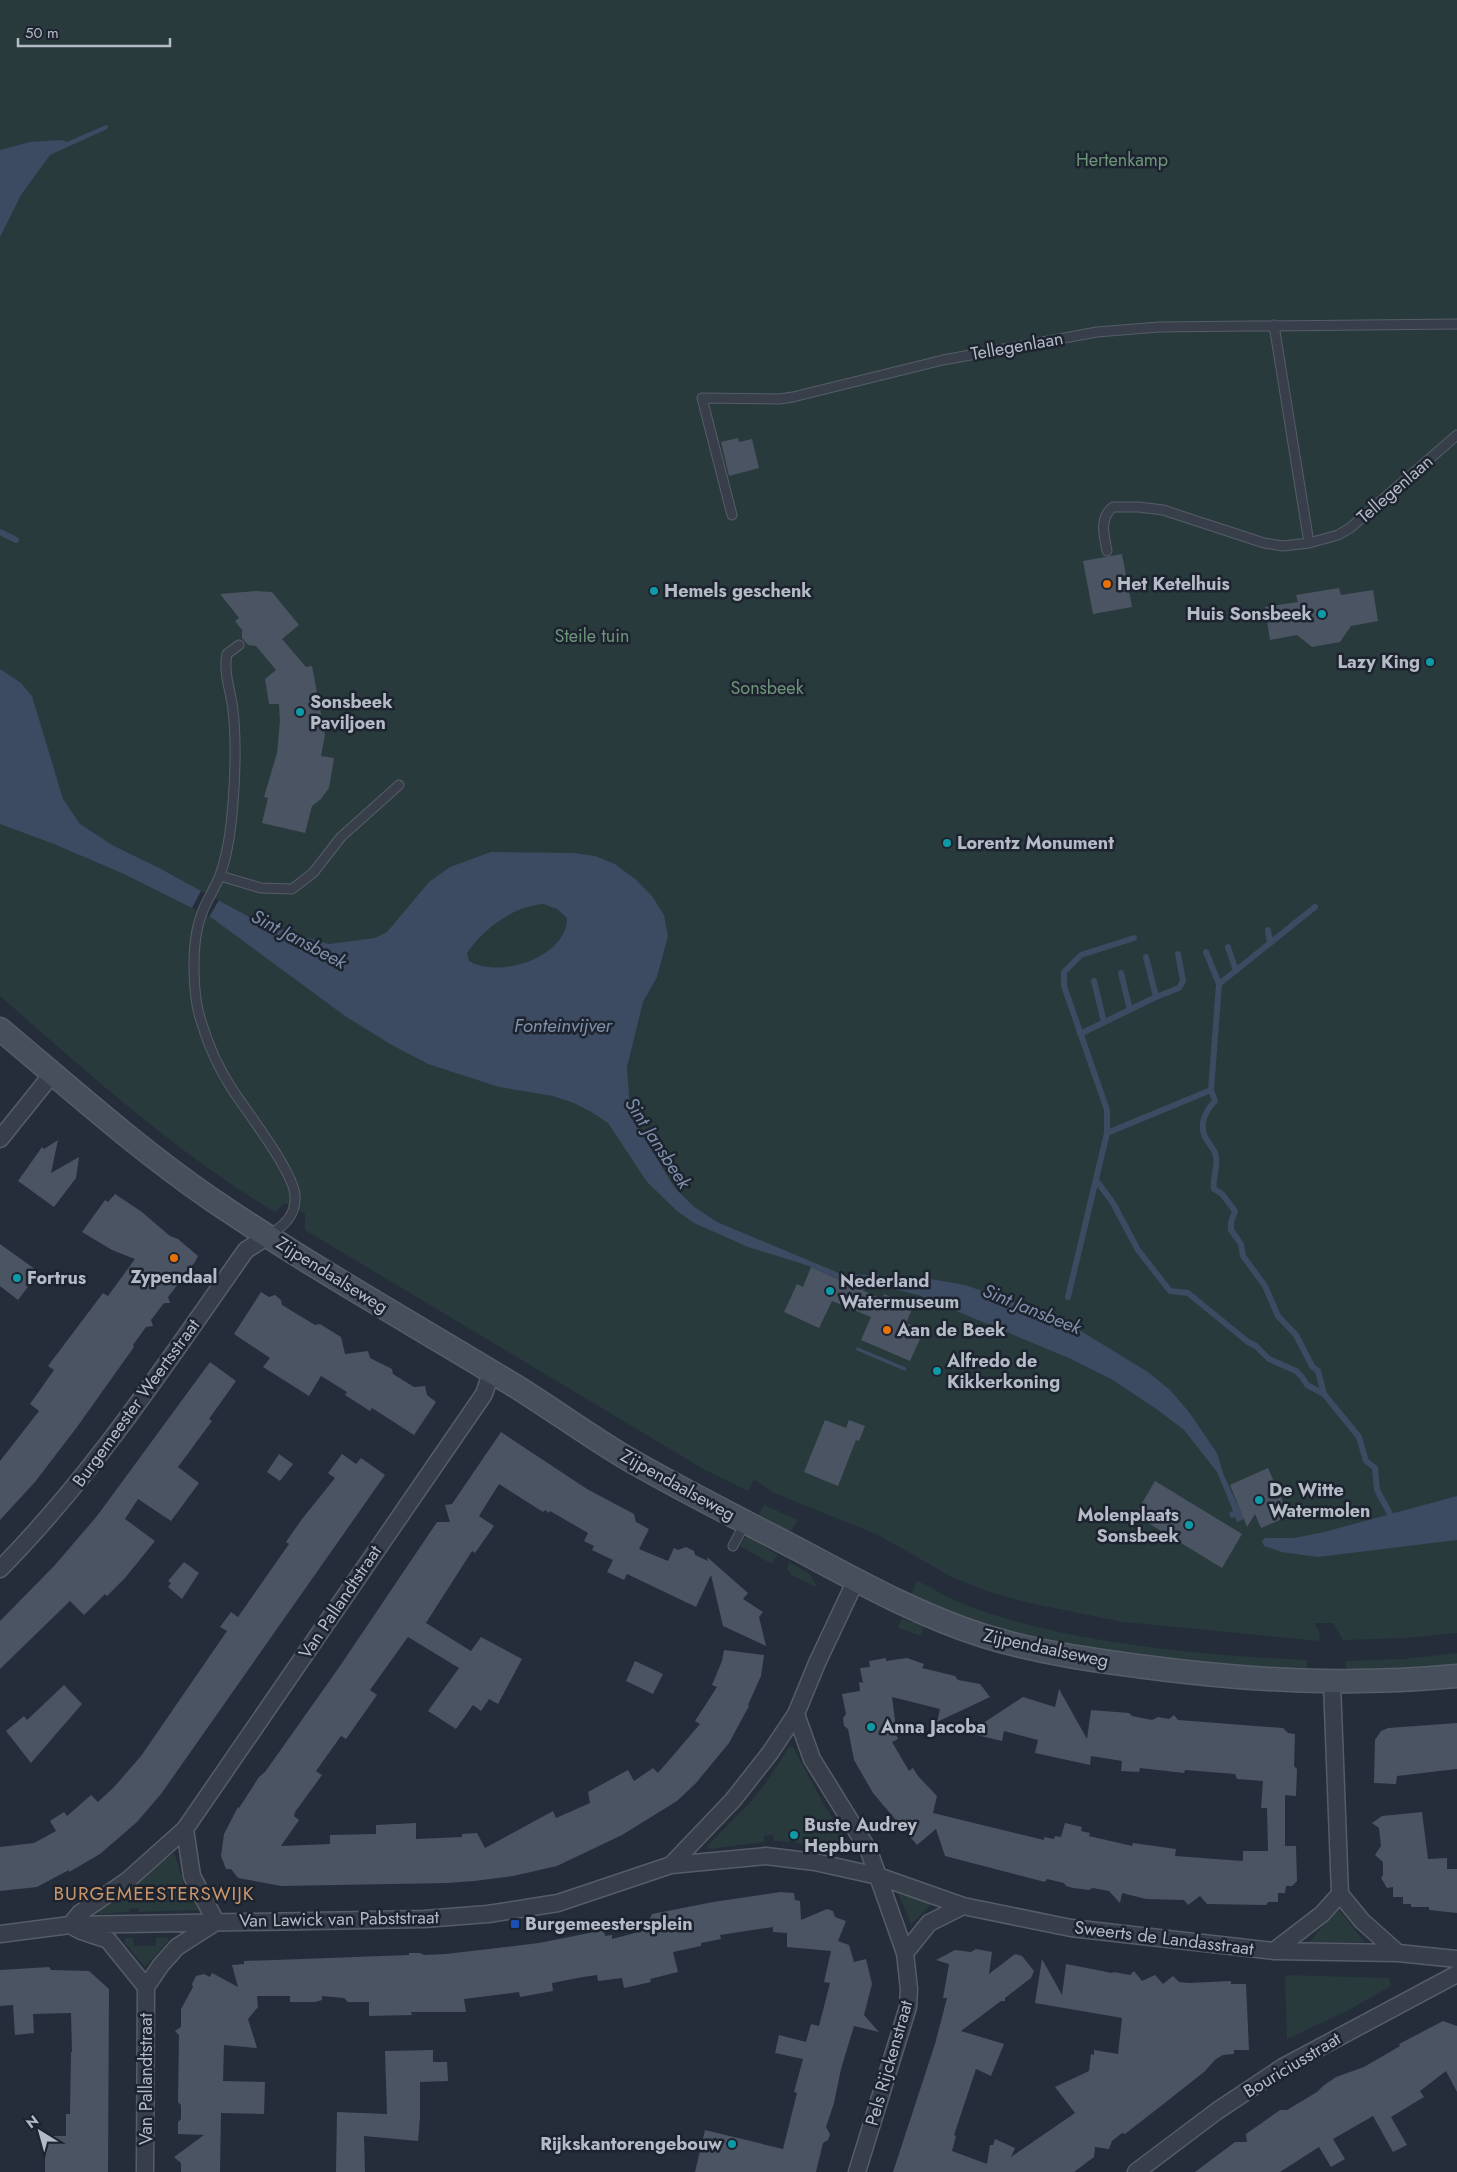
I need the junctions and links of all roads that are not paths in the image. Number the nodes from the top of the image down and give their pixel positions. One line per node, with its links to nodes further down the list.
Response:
1 (1457, 324): 2 (lane, Tellegenlaan)
2 (1274, 325): 4 (lane, Tellegenlaan); 5 (lane)
3 (1457, 435): 5 (lane, Tellegenlaan)
4 (732, 515)
5 (1309, 544): 6 (lane, Tellegenlaan)
6 (1107, 550)
7 (239, 645): 9 (lane)
8 (399, 785): 9 (lane)
9 (220, 876): 13 (lane)
10 (0, 1029): 11 (main road, Zijpendaalseweg)
11 (52, 1073): 12 (street); 13 (main road, Zijpendaalseweg)
12 (0, 1139)
13 (268, 1236): 14 (main road, Zijpendaalseweg); 17 (street, Burgemeester Weertsstraat)
14 (491, 1373): 15 (main road, Zijpendaalseweg); 22 (street, Van Pallandtstraat)
15 (745, 1523): 16 (lane); 18 (main road, Zijpendaalseweg)
16 (734, 1546)
17 (0, 1569)
18 (856, 1580): 20 (main road, Zijpendaalseweg); 21 (street)
19 (1457, 1676): 20 (main road, Zijpendaalseweg)
20 (1332, 1683): 25 (street)
21 (796, 1714): 23 (street); 24 (street)
22 (185, 1829): 27 (street); 28 (street, Van Pallandtstraat)
23 (671, 1865): 24 (street); 27 (street, Van Lawick van Pabststraat)
24 (878, 1876): 26 (street, Sweerts de Landasstraat); 31 (street, Pels Rijckenstraat)
25 (1340, 1894): 30 (street); 32 (street)
26 (963, 1906): 30 (street, Sweerts de Landasstraat); 31 (street)
27 (216, 1922): 28 (street, Van Lawick van Pabststraat); 35 (street, Van Pallandtstraat)
28 (70, 1925): 29 (street, Van Lawick van Pabststraat); 35 (street, Van Pallandtstraat)
29 (0, 1934)
30 (1274, 1951): 32 (street, Sweerts de Landasstraat)
31 (905, 1953): 38 (street, Pels Rijckenstraat)
32 (1398, 1953): 33 (street, Sweerts de Landasstraat)
33 (1457, 1959)
34 (1457, 1974): 36 (street, Bouriciusstraat)
35 (146, 1987): 37 (street, Van Pallandtstraat)
36 (1151, 2167): 39 (street, Bouriciusstraat)
37 (146, 2172)
38 (857, 2172)
39 (1136, 2172)

